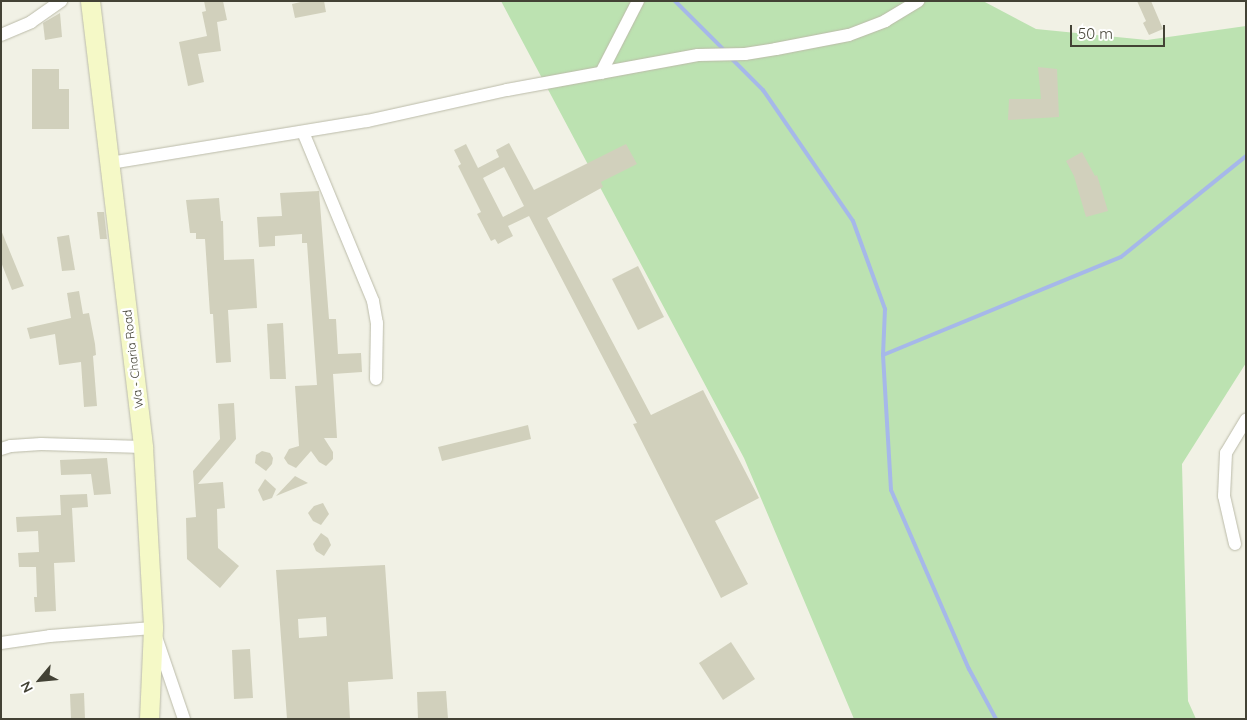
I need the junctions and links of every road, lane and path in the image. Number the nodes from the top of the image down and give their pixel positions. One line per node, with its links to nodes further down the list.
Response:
1 (61, 1): 5 (street)
2 (90, 1): 8 (street, Wa - Charia Road)
3 (638, 1): 6 (street)
4 (918, 1): 6 (street)
5 (1, 35)
6 (600, 73): 7 (street)
7 (303, 132): 8 (street); 9 (street)
8 (110, 163): 11 (street, Wa - Charia Road)
9 (376, 379)
10 (1246, 420): 13 (street)
11 (143, 447): 12 (street); 14 (street, Wa - Charia Road)
12 (1, 449)
13 (1235, 544)
14 (153, 628): 15 (street); 16 (street, Wa - Charia Road); 17 (street)
15 (1, 643)
16 (149, 719)
17 (184, 719)

